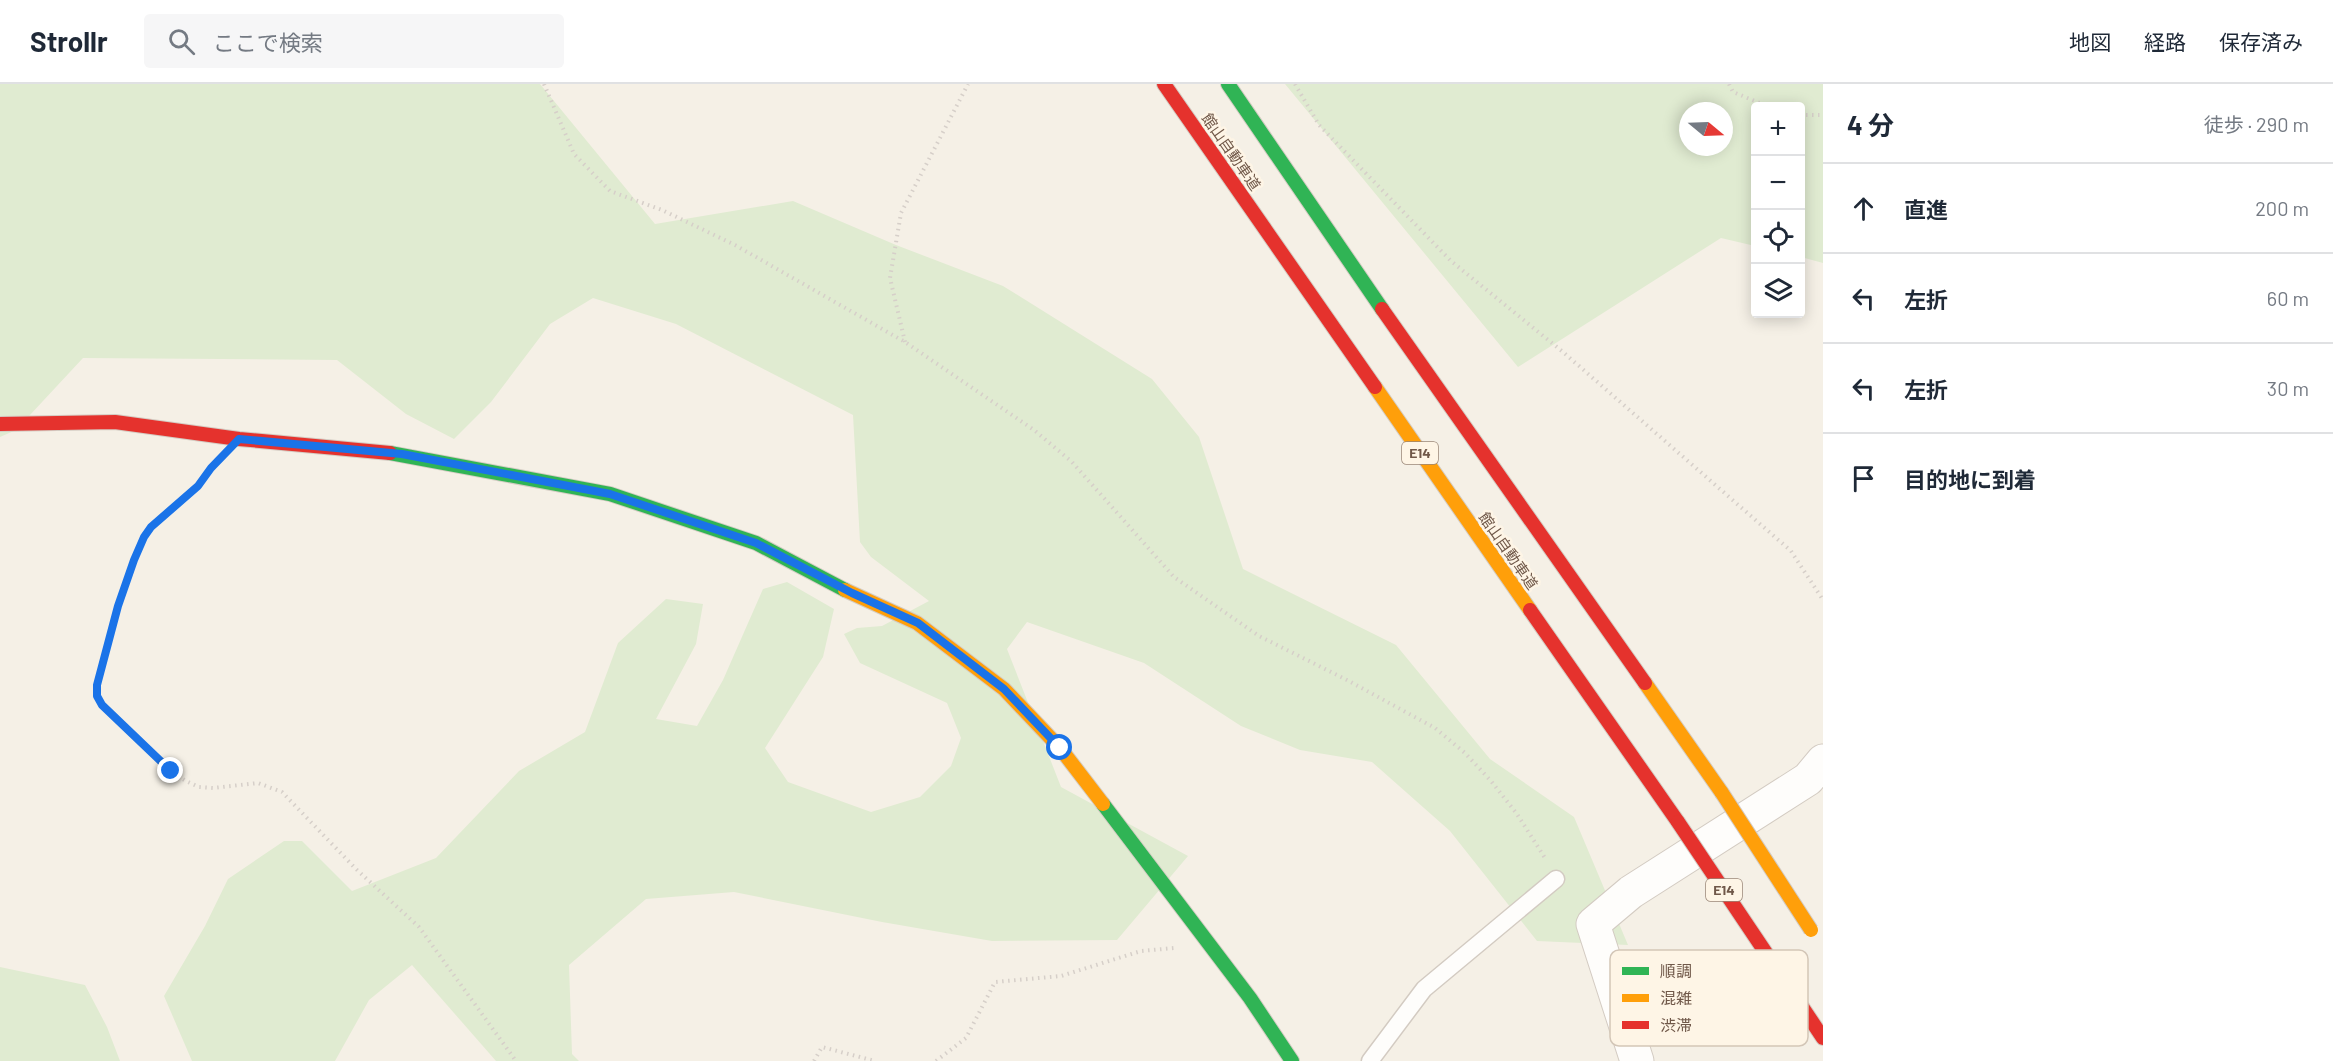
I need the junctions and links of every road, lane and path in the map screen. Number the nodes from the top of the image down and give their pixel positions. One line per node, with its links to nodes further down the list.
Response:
1 (544, 84): 10 (path)
2 (968, 84): 10 (path)
3 (1164, 84): 17 (main road, 館山自動車道 / E14, bridge)
4 (1228, 84): 16 (main road, bridge)
5 (1294, 84): 13 (path)
6 (1729, 84): 7 (path)
7 (1757, 102)
8 (1805, 115): 9 (path)
9 (1823, 115)
10 (904, 342): 15 (path)
11 (0, 424): 12 (main road)
12 (239, 439): 18 (main road); 23 (path)
13 (1823, 600)
14 (1818, 779): 19 (street)
15 (1556, 879): 29 (lane)
16 (1814, 934)
17 (1765, 950)
18 (1212, 951): 27 (path); 28 (main road)
19 (1610, 977)
20 (1808, 1015): 21 (main road, 館山自動車道 / E14, bridge)
21 (1823, 1038)
22 (1632, 1046): 30 (street)
23 (510, 1059): 24 (path)
24 (516, 1061)
25 (814, 1061): 26 (path)
26 (875, 1061)
27 (936, 1061)
28 (1292, 1061)
29 (1370, 1061)
30 (1637, 1061)

